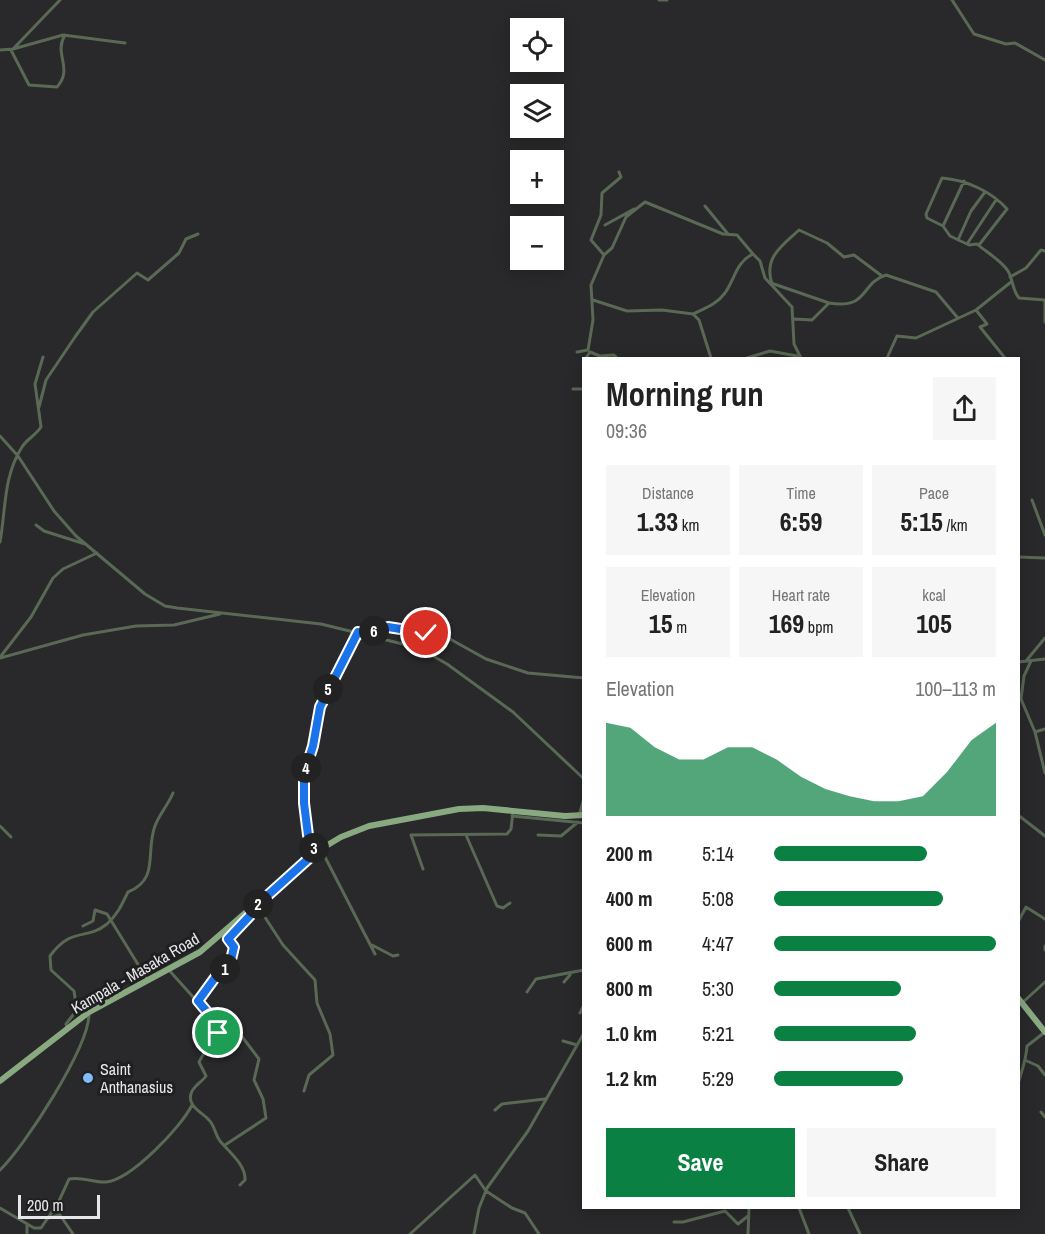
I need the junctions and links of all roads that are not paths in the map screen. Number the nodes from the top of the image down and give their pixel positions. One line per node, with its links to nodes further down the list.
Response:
1 (60, 0): 7 (street)
2 (659, 0): 3 (street)
3 (667, 0)
4 (952, 0): 9 (street)
5 (65, 35): 6 (street); 7 (street); 7 (street)
6 (124, 43)
7 (12, 49): 8 (street)
8 (0, 50)
9 (1045, 60)
10 (619, 172): 27 (street)
11 (964, 181): 12 (street); 18 (street); 18 (street)
12 (985, 192): 13 (street); 22 (street)
13 (996, 200): 23 (street); 24 (street)
14 (705, 206): 21 (street)
15 (634, 210): 16 (street); 19 (street); 21 (street)
16 (621, 217): 17 (street); 19 (street)
17 (605, 225)
18 (943, 226): 22 (street)
19 (622, 228): 27 (street)
20 (198, 234): 51 (street)
21 (728, 234): 26 (street)
22 (958, 240): 23 (street)
23 (967, 244): 24 (street)
24 (979, 245): 29 (street)
25 (1045, 251): 29 (street)
26 (753, 254): 30 (street); 35 (street)
27 (604, 255): 31 (street)
28 (882, 276): 30 (street); 33 (street); 36 (street)
29 (1010, 280): 32 (street); 34 (street)
30 (772, 285): 33 (street); 37 (street)
31 (592, 300): 35 (street); 40 (street)
32 (1045, 301): 38 (street)
33 (829, 303): 37 (street)
34 (976, 310): 36 (street); 48 (street)
35 (693, 314): 44 (street)
36 (957, 317): 47 (street)
37 (794, 319): 46 (street)
38 (1045, 322)
39 (577, 352): 40 (street)
40 (587, 352): 42 (street); 43 (street)
41 (43, 357): 51 (street)
42 (586, 357)
43 (617, 357)
44 (711, 357)
45 (750, 357): 46 (street)
46 (800, 357)
47 (887, 357)
48 (1004, 357)
49 (573, 389): 50 (street)
50 (582, 390)
51 (39, 407): 53 (street)
52 (0, 436): 53 (street)
53 (18, 456): 57 (street); 58 (street)
54 (1032, 500): 56 (street)
55 (36, 525): 58 (street)
56 (1045, 535)
57 (0, 542)
58 (87, 544): 59 (street)
59 (97, 553): 62 (street); 66 (street)
60 (1020, 557): 61 (street)
61 (1045, 558)
62 (222, 613): 63 (street); 66 (street)
63 (358, 632): 64 (street); 87 (street)
64 (368, 635): 70 (street); 76 (street)
65 (1045, 638): 68 (street)
66 (0, 658)
67 (1045, 658): 68 (street)
68 (1029, 661): 69 (street); 72 (street)
69 (1020, 662)
70 (582, 678)
71 (1045, 729): 72 (street)
72 (1035, 732): 73 (street)
73 (1040, 757): 74 (street); 75 (street)
74 (1045, 758)
75 (1045, 773)
76 (582, 777)
77 (173, 793): 93 (street)
78 (513, 814): 79 (main road, Kampala - Masaka Road); 82 (street); 86 (main road, Kampala - Masaka Road)
79 (580, 817): 83 (street)
80 (1020, 817): 84 (street)
81 (0, 826): 85 (street)
82 (466, 835): 88 (street); 89 (street)
83 (538, 836)
84 (1045, 836)
85 (11, 837)
86 (327, 846): 87 (main road, Kampala - Masaka Road); 95 (street)
87 (316, 852): 90 (main road, Kampala - Masaka Road)
88 (423, 869)
89 (510, 903)
90 (257, 906): 98 (main road, Kampala - Masaka Road); 105 (street); 120 (street)
91 (1020, 918): 92 (street)
92 (1045, 919)
93 (110, 921): 94 (street); 101 (street); 111 (street)
94 (83, 926)
95 (371, 944): 96 (street); 97 (street)
96 (375, 954)
97 (398, 956)
98 (168, 969): 101 (main road, Kampala - Masaka Road); 105 (street)
99 (582, 971): 100 (street)
100 (571, 974): 102 (street); 104 (street)
101 (148, 980): 108 (main road, Kampala - Masaka Road)
102 (564, 982)
103 (1045, 982): 106 (street)
104 (527, 992)
105 (198, 1001): 110 (street)
106 (1021, 1001): 112 (main road)
107 (582, 1009): 109 (street)
108 (89, 1012): 111 (main road, Kampala - Masaka Road); 127 (street)
109 (580, 1013)
110 (219, 1026): 122 (street); 126 (street)
111 (68, 1030): 119 (main road, Kampala - Masaka Road)
112 (1045, 1032): 116 (street)
113 (582, 1036): 115 (street)
114 (563, 1041): 115 (street)
115 (577, 1045): 121 (street)
116 (1027, 1061): 117 (street); 118 (street)
117 (1045, 1075)
118 (1020, 1076)
119 (0, 1081)
120 (304, 1091)
121 (545, 1099): 123 (street); 129 (street)
122 (192, 1105): 126 (street); 134 (street)
123 (495, 1110)
124 (1041, 1112): 125 (street)
125 (1045, 1117)
126 (225, 1145): 128 (street)
127 (0, 1170)
128 (240, 1185)
129 (486, 1191): 139 (street); 140 (street); 141 (street)
130 (0, 1208): 136 (street)
131 (799, 1209): 143 (street)
132 (848, 1209): 144 (street)
133 (749, 1210): 135 (street); 142 (street)
134 (48, 1218): 136 (street); 138 (street)
135 (674, 1222)
136 (27, 1224): 137 (street)
137 (27, 1234)
138 (73, 1234)
139 (410, 1234)
140 (474, 1234)
141 (539, 1234)
142 (748, 1234)
143 (809, 1234)
144 (860, 1234)

